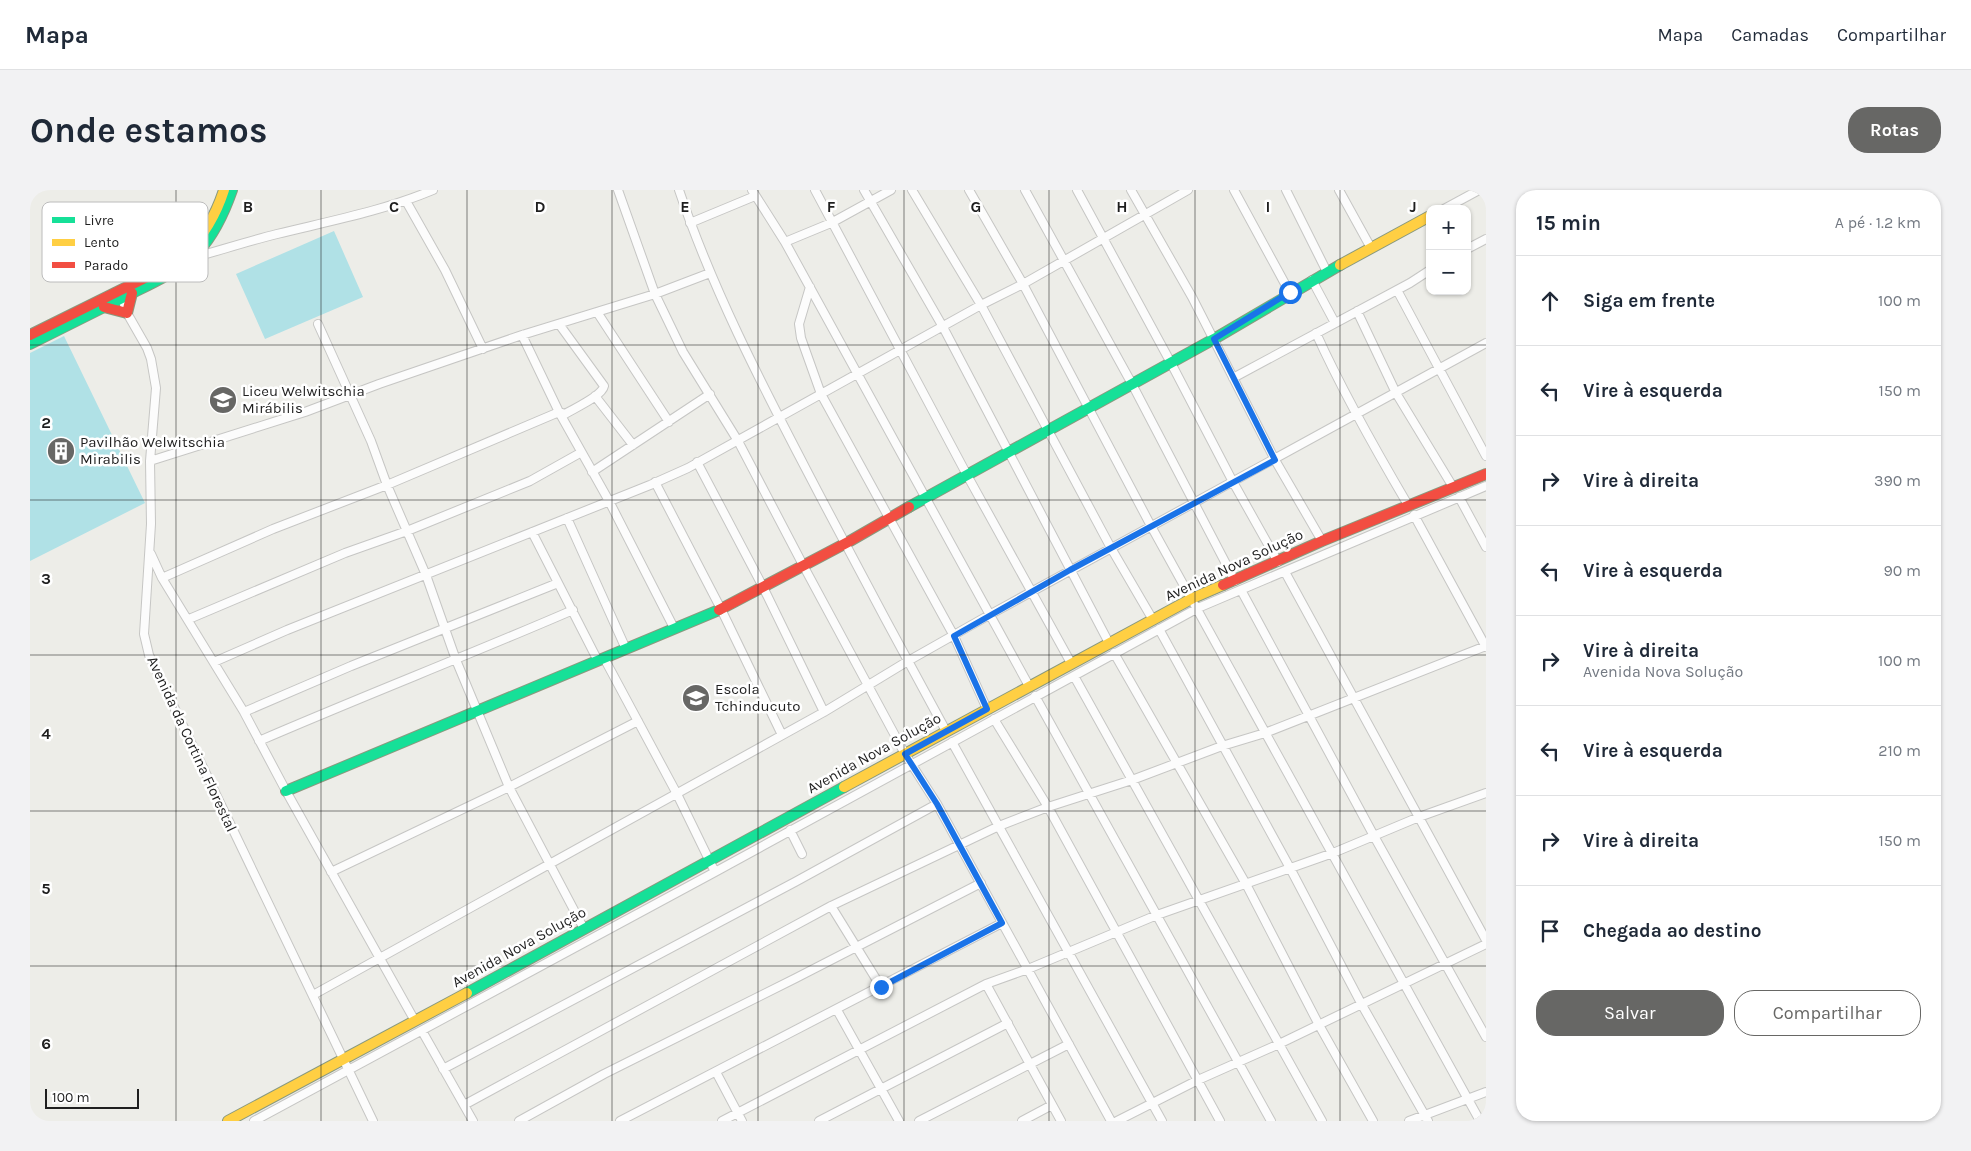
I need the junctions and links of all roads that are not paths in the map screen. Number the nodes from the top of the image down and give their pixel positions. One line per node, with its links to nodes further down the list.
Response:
1 (224, 190): 27 (street)
2 (232, 190): 28 (street)
3 (433, 190): 20 (street)
4 (618, 190): 47 (street)
5 (679, 190): 25 (street)
6 (815, 190): 26 (street)
7 (864, 190): 21 (street)
8 (891, 190): 21 (street)
9 (912, 190): 49 (street)
10 (969, 190): 42 (street)
11 (1025, 190): 35 (street)
12 (1077, 190): 29 (street)
13 (1131, 190): 23 (street)
14 (1188, 190): 23 (street)
15 (1234, 190): 45 (street)
16 (1286, 190): 36 (street)
17 (1339, 190): 33 (street)
18 (1478, 190): 22 (street)
19 (754, 193): 25 (street); 31 (street)
20 (406, 201): 34 (street); 64 (street)
21 (870, 201): 26 (street); 57 (street)
22 (1451, 205)
23 (1145, 214): 29 (street); 61 (street)
24 (1426, 218): 33 (street)
25 (690, 223): 38 (street)
26 (831, 223): 31 (street); 65 (street)
27 (208, 226)
28 (208, 238)
29 (1103, 239): 35 (street); 66 (street)
30 (1486, 239): 32 (street)
31 (785, 242): 43 (street)
32 (1471, 247)
33 (1371, 248): 36 (street)
34 (208, 253)
35 (1064, 261): 42 (street); 70 (street)
36 (1327, 272): 39 (street)
37 (1426, 272): 44 (street)
38 (710, 273): 47 (street); 79 (street)
39 (1312, 280): 45 (street); 54 (street)
40 (141, 282): 48 (street)
41 (154, 282): 46 (street)
42 (1023, 284): 49 (street); 76 (street)
43 (810, 287): 68 (street); 73 (street)
44 (1397, 290): 51 (street); 67 (street)
45 (1290, 292): 61 (street)
46 (132, 293): 48 (street); 53 (street)
47 (655, 294): 52 (street); 72 (street)
48 (118, 296): 50 (street); 53 (street, Avenida da Cortina Florestal); 59 (street)
49 (981, 305): 57 (street); 81 (street)
50 (104, 307): 53 (street); 63 (street)
51 (1357, 311): 54 (street); 71 (street)
52 (597, 312): 56 (street); 80 (street)
53 (127, 313): 88 (street, Avenida da Cortina Florestal)
54 (1335, 323): 58 (street)
55 (318, 324): 74 (street)
56 (559, 324): 60 (street); 75 (street)
57 (943, 327): 65 (street); 85 (street)
58 (1316, 333): 69 (street); 78 (street)
59 (30, 335)
60 (522, 335): 64 (street); 77 (street)
61 (1214, 339): 66 (street); 69 (street)
62 (1486, 343): 67 (street)
63 (30, 344)
64 (483, 349): 74 (street)
65 (900, 350): 68 (street); 92 (street)
66 (1171, 363): 70 (street); 94 (street)
67 (1439, 369): 71 (street); 86 (street)
68 (858, 374): 73 (street); 98 (street)
69 (1233, 378): 87 (street)
70 (1132, 384): 76 (street); 101 (street)
71 (1396, 393): 78 (street); 97 (street)
72 (710, 394): 80 (street); 82 (street)
73 (821, 394): 79 (street); 105 (street)
74 (352, 396): 88 (street); 95 (street)
75 (595, 396): 77 (street); 83 (street)
76 (1088, 407): 81 (street); 106 (street)
77 (558, 412): 84 (street); 95 (street)
78 (1356, 416): 87 (street); 102 (street)
79 (779, 418): 82 (street); 110 (street)
80 (669, 422): 83 (street)
81 (1048, 430): 85 (street); 111 (street)
82 (738, 441): 89 (street); 115 (street)
83 (633, 445): 90 (street)
84 (580, 453): 90 (street); 107 (street)
85 (1008, 453): 92 (street); 116 (street)
86 (1486, 456)
87 (1275, 460): 94 (street); 109 (street)
88 (150, 461): 113 (street, Avenida da Cortina Florestal)
89 (697, 462): 93 (street); 122 (street)
90 (592, 472): 100 (street)
91 (1486, 474): 97 (street, Avenida Nova Solução)
92 (967, 475): 98 (street); 123 (street)
93 (656, 482): 100 (street); 126 (street)
94 (1233, 482): 101 (street); 114 (street)
95 (386, 485): 107 (street); 119 (street)
96 (1486, 486): 99 (street, Avenida Nova Solução)
97 (1453, 487): 102 (street, Avenida Nova Solução)
98 (926, 497): 105 (street); 128 (street)
99 (1459, 497): 103 (street, Avenida Nova Solução); 112 (street)
100 (609, 502): 104 (street); 131 (street)
101 (1194, 503): 106 (street); 121 (street)
102 (1408, 505): 109 (street, Avenida Nova Solução)
103 (1414, 516): 117 (street, Avenida Nova Solução); 135 (street)
104 (567, 518): 108 (street); 136 (street)
105 (889, 518): 110 (street); 133 (street)
106 (1151, 526): 111 (street); 124 (street)
107 (407, 531): 118 (street); 129 (street)
108 (532, 532): 118 (street); 120 (street)
109 (1322, 541): 114 (street, Avenida Nova Solução)
110 (845, 544): 115 (street); 140 (street)
111 (1111, 548): 116 (street); 130 (street)
112 (1486, 548)
113 (149, 550): 119 (street); 202 (street, Avenida da Cortina Florestal)
114 (1278, 562): 121 (street, Avenida Nova Solução)
115 (803, 565): 122 (street); 144 (street)
116 (1070, 570): 123 (street); 134 (street)
117 (1285, 572): 121 (street, Avenida Nova Solução); 147 (street)
118 (426, 575): 132 (street); 141 (street)
119 (162, 578): 129 (street)
120 (558, 583): 127 (street); 132 (street)
121 (1238, 585): 124 (street, Avenida Nova Solução); 125 (street, Avenida Nova Solução); 152 (street)
122 (763, 587): 126 (street); 151 (street)
123 (1032, 592): 128 (street); 142 (street)
124 (1193, 598): 125 (street); 130 (street, Avenida Nova Solução)
125 (1198, 608): 130 (street, Avenida Nova Solução); 156 (street)
126 (721, 609): 131 (street); 157 (street)
127 (573, 610): 138 (street); 139 (street)
128 (991, 614): 133 (street); 145 (street)
129 (189, 619): 141 (street)
130 (1156, 625): 134 (street, Avenida Nova Solução); 137 (street, Avenida Nova Solução); 160 (street)
131 (674, 628): 136 (street)
132 (446, 629): 138 (street); 150 (street)
133 (954, 636): 140 (street); 148 (street)
134 (1110, 643): 142 (street, Avenida Nova Solução)
135 (1486, 646): 147 (street)
136 (626, 649): 139 (street)
137 (1114, 653): 143 (street, Avenida Nova Solução); 163 (street)
138 (456, 660): 149 (street); 158 (street)
139 (601, 660): 149 (street); 154 (street)
140 (908, 661): 144 (street); 155 (street)
141 (214, 662): 150 (street)
142 (1072, 663): 145 (street, Avenida Nova Solução)
143 (1074, 676): 146 (street, Avenida Nova Solução); 164 (street)
144 (869, 684): 151 (street); 161 (street)
145 (1029, 686): 148 (street, Avenida Nova Solução)
146 (1035, 696): 153 (street, Avenida Nova Solução); 169 (street)
147 (1354, 699): 152 (street); 172 (street)
148 (987, 709): 155 (street, Avenida Nova Solução)
149 (477, 710): 165 (street); 166 (street)
150 (244, 712): 158 (street)
151 (824, 712): 157 (street)
152 (1308, 716): 156 (street); 175 (street)
153 (994, 719): 159 (street, Avenida Nova Solução); 171 (street)
154 (638, 721): 165 (street); 168 (street)
155 (946, 731): 161 (street, Avenida Nova Solução)
156 (1265, 733): 160 (street); 177 (street)
157 (782, 735): 168 (street)
158 (259, 741): 166 (street)
159 (952, 742): 162 (street, Avenida Nova Solução); 173 (street)
160 (1222, 746): 163 (street); 181 (street)
161 (905, 754): 162 (street); 179 (street, Avenida Nova Solução)
162 (912, 764): 170 (street); 174 (street, Avenida Nova Solução)
163 (1178, 764): 164 (street); 185 (street)
164 (1132, 780): 169 (street); 186 (street)
165 (509, 787): 180 (street); 182 (street)
166 (286, 791): 182 (street)
167 (1486, 793): 172 (street)
168 (677, 794): 179 (street); 180 (street)
169 (1090, 794): 171 (street); 188 (street)
170 (937, 804): 176 (street); 216 (street)
171 (1048, 807): 173 (street); 191 (street)
172 (1419, 817): 175 (street); 192 (street)
173 (999, 826): 176 (street); 195 (street)
174 (790, 830): 178 (street); 183 (street, Avenida Nova Solução)
175 (1374, 836): 177 (street); 197 (street)
176 (959, 844): 184 (street); 187 (street)
177 (1333, 853): 181 (street); 199 (street)
178 (802, 854)
179 (709, 861): 183 (street); 190 (street, Avenida Nova Solução)
180 (550, 863): 190 (street); 196 (street)
181 (1290, 868): 185 (street); 203 (street)
182 (332, 872): 196 (street)
183 (715, 872): 208 (street, Avenida Nova Solução)
184 (981, 883): 189 (street); 194 (street)
185 (1246, 884): 186 (street); 207 (street)
186 (1200, 901): 188 (street); 211 (street)
187 (831, 906): 194 (street); 224 (street)
188 (1157, 915): 191 (street); 214 (street)
189 (1002, 923): 198 (street); 201 (street)
190 (584, 929): 205 (street, Avenida Nova Solução)
191 (1116, 932): 195 (street); 219 (street)
192 (1486, 940)
193 (1486, 944): 197 (street)
194 (855, 948): 201 (street); 232 (street)
195 (1069, 952): 198 (street); 223 (street)
196 (379, 960): 202 (street); 205 (street)
197 (1445, 962): 199 (street); 209 (street)
198 (1028, 969): 200 (street); 210 (street)
199 (1403, 983): 203 (street); 222 (street)
200 (986, 984): 206 (street); 212 (street)
201 (881, 987): 204 (street)
202 (313, 995): 213 (street, Avenida da Cortina Florestal)
203 (1362, 1004): 207 (street); 227 (street)
204 (837, 1010): 212 (street); 218 (street)
205 (415, 1021): 213 (street, Avenida Nova Solução)
206 (1008, 1023): 215 (street); 220 (street)
207 (1319, 1025): 211 (street); 247 (street)
208 (422, 1031): 216 (street); 217 (street, Avenida Nova Solução)
209 (1486, 1037)
210 (1069, 1044): 215 (street); 241 (street)
211 (1279, 1044): 214 (street); 246 (street)
212 (859, 1049): 220 (street); 226 (street)
213 (344, 1059): 217 (street, Avenida da Cortina Florestal); 228 (street, Avenida Nova Solução)
214 (1239, 1063): 219 (street); 245 (street)
215 (1030, 1064): 225 (street); 238 (street)
216 (443, 1069): 224 (street)
217 (349, 1070): 229 (street, Avenida Nova Solução); 230 (street, Avenida da Cortina Florestal)
218 (716, 1072): 226 (street); 233 (street)
219 (1198, 1080): 223 (street); 244 (street)
220 (882, 1089): 236 (street); 237 (street)
221 (1486, 1092): 222 (street)
222 (1468, 1099): 227 (street); 249 (street)
223 (1152, 1102): 242 (street); 243 (street)
224 (464, 1105): 231 (street)
225 (1052, 1105): 239 (street); 240 (street)
226 (737, 1113): 234 (street); 235 (street)
227 (1426, 1118): 248 (street)
228 (228, 1121)
229 (254, 1121)
230 (373, 1121)
231 (473, 1121)
232 (519, 1121)
233 (620, 1121)
234 (722, 1121)
235 (742, 1121)
236 (819, 1121)
237 (899, 1121)
238 (919, 1121)
239 (1022, 1121)
240 (1061, 1121)
241 (1111, 1121)
242 (1118, 1121)
243 (1162, 1121)
244 (1220, 1121)
245 (1271, 1121)
246 (1322, 1121)
247 (1373, 1121)
248 (1409, 1121)
249 (1480, 1121)

